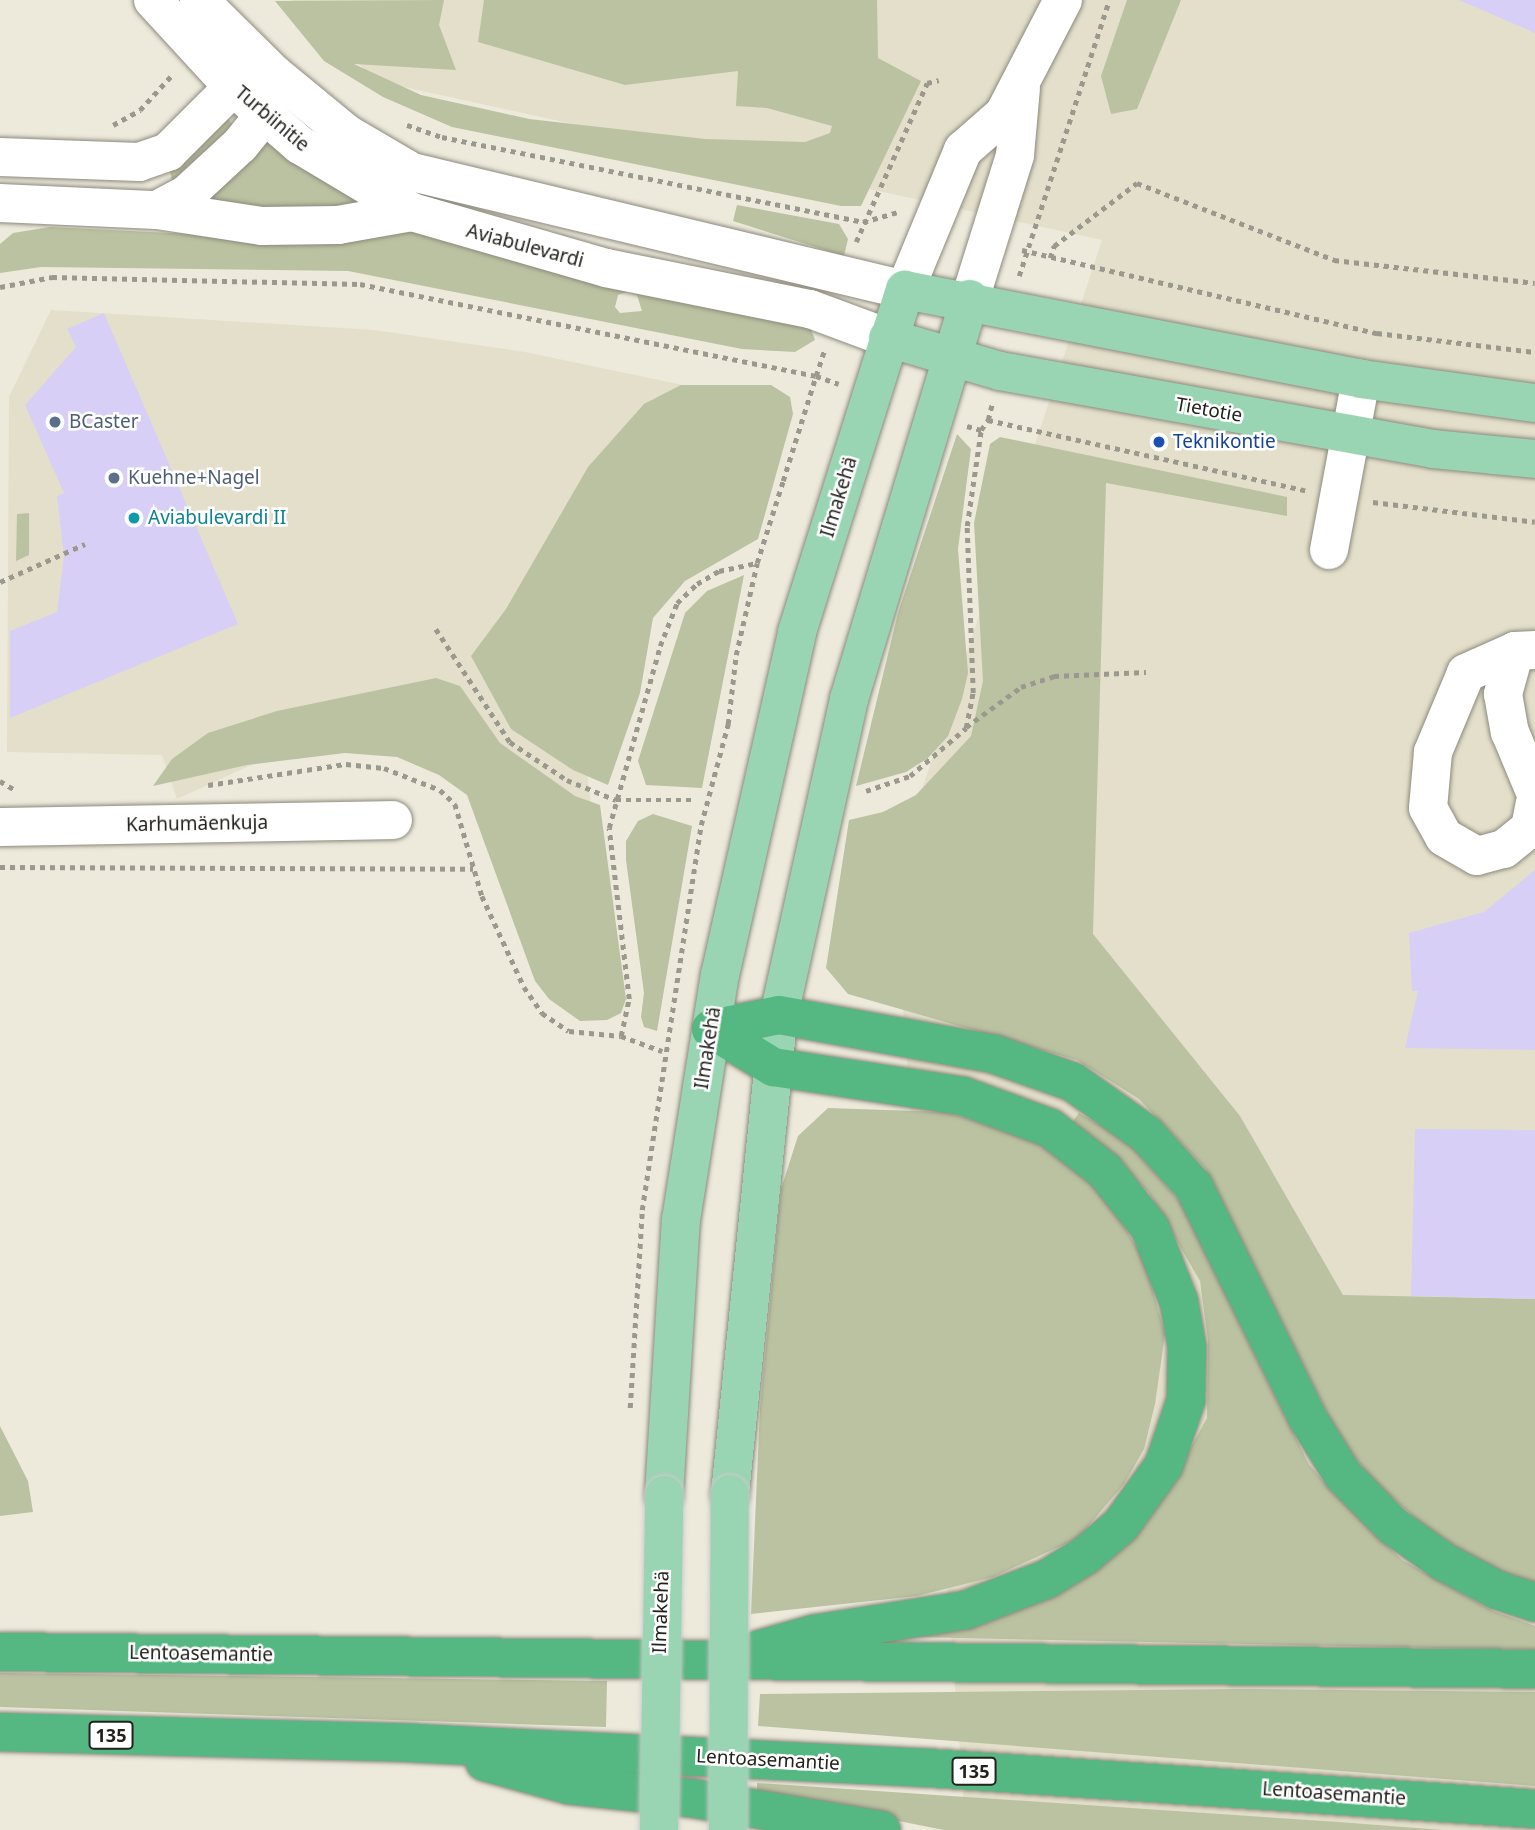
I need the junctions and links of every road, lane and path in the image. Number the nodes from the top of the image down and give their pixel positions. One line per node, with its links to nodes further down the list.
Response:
1 (153, 0): 5 (street, Turbiinitie)
2 (199, 0): 6 (street, Turbiinitie)
3 (1063, 0): 8 (street)
4 (1110, 0): 20 (path)
5 (197, 48): 9 (street, Turbiinitie); 12 (path)
6 (274, 74): 9 (street); 10 (street, Aviabulevardi); 24 (street)
7 (939, 80): 18 (path)
8 (1021, 86): 17 (street); 19 (street)
9 (233, 87): 10 (street, Turbiinitie); 13 (street)
10 (264, 115): 15 (street, Aviabulevardi); 16 (street, Turbiinitie)
11 (398, 122): 18 (path)
12 (102, 128)
13 (0, 157)
14 (0, 204): 15 (street, Aviabulevardi)
15 (156, 210): 16 (street, Aviabulevardi)
16 (412, 212): 27 (street, Aviabulevardi)
17 (935, 218): 18 (path); 24 (street)
18 (863, 222)
19 (990, 239): 20 (path); 25 (street)
20 (1026, 252): 21 (path); 26 (path)
21 (1050, 258): 22 (path); 28 (path)
22 (1535, 283)
23 (0, 287): 31 (path)
24 (905, 290): 25 (main road); 27 (main road, Ilmakehä)
25 (970, 299): 26 (main road); 29 (main road)
26 (1010, 307): 32 (main road)
27 (888, 338): 29 (main road, Tietotie); 33 (main road, Ilmakehä)
28 (1535, 352)
29 (951, 356): 30 (main road, Tietotie); 35 (main road)
30 (1000, 371): 36 (path); 38 (main road, Tietotie)
31 (816, 376): 33 (path); 44 (path)
32 (1362, 379): 34 (main road); 38 (street)
33 (870, 396): 60 (main road, Ilmakehä)
34 (1535, 403)
35 (932, 416): 37 (path); 59 (main road)
36 (988, 420): 37 (path); 40 (path)
37 (981, 430): 49 (path)
38 (1352, 436): 39 (main road, Tietotie); 40 (street)
39 (1535, 458)
40 (1340, 498): 41 (path); 43 (street)
41 (1535, 522)
42 (85, 544): 45 (path)
43 (1329, 550)
44 (757, 562): 52 (path); 61 (path)
45 (0, 582)
46 (436, 629): 52 (path)
47 (1525, 651): 50 (street); 54 (street)
48 (1146, 672): 49 (path)
49 (965, 728): 51 (path)
50 (1535, 792)
51 (852, 794)
52 (616, 800): 53 (path); 61 (path)
53 (691, 800)
54 (1535, 803)
55 (394, 821): 56 (street, Karhumäenkuja)
56 (0, 827)
57 (0, 867): 58 (path)
58 (474, 869)
59 (779, 1015): 60 (highway); 62 (main road); 64 (highway)
60 (711, 1029): 62 (highway); 71 (main road, Ilmakehä, bridge)
61 (662, 1051): 63 (path)
62 (773, 1067): 66 (highway); 72 (main road, bridge)
63 (630, 1416)
64 (1535, 1602)
65 (0, 1652): 66 (highway, Lentoasemantie)
66 (720, 1661): 67 (highway, Lentoasemantie)
67 (1535, 1670)
68 (0, 1732): 69 (highway, Lentoasemantie / 135)
69 (412, 1743): 70 (highway, Lentoasemantie / 135); 73 (highway)
70 (1535, 1809)
71 (659, 1830)
72 (728, 1830)
73 (881, 1830)

